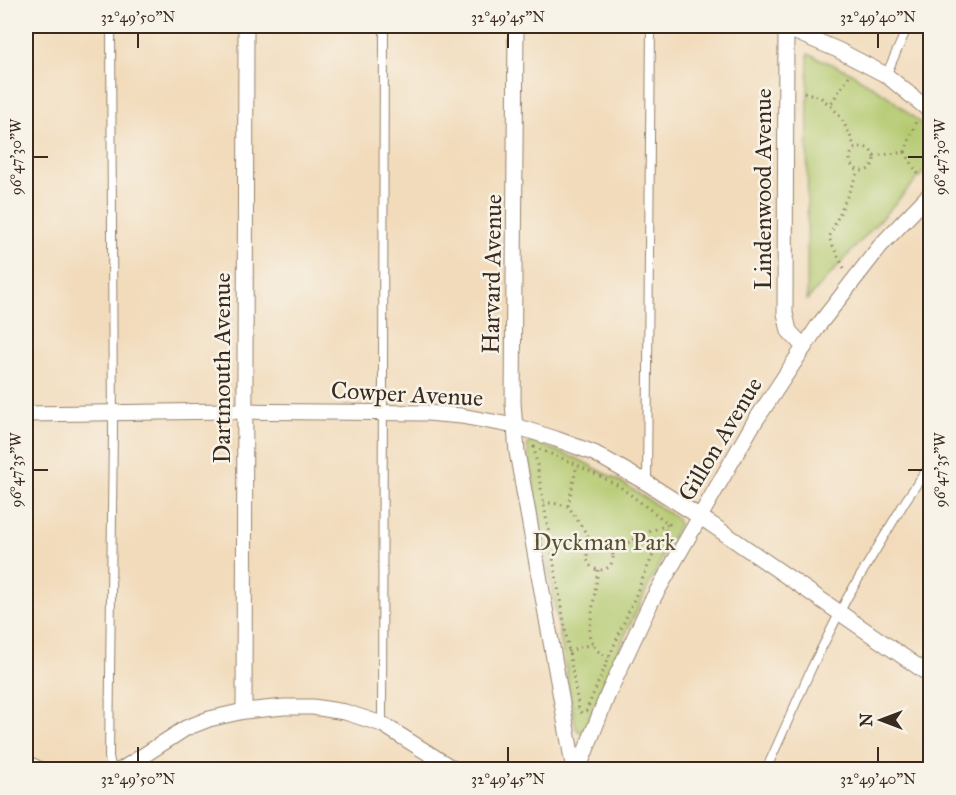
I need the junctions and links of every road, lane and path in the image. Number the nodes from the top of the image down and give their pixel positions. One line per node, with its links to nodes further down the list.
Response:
1 (111, 26): 25 (lane)
2 (246, 26): 22 (street, Dartmouth Avenue)
3 (384, 26): 23 (lane)
4 (516, 26): 26 (street, Harvard Avenue)
5 (651, 26): 29 (lane)
6 (783, 26): 8 (street); 21 (street, Lindenwood Avenue)
7 (908, 26): 8 (lane)
8 (886, 75): 12 (street)
9 (849, 76): 11 (path)
10 (804, 93): 11 (path)
11 (830, 105): 14 (path)
12 (930, 111)
13 (916, 121): 15 (path)
14 (855, 148): 16 (path); 17 (path)
15 (905, 152): 16 (path); 18 (path)
16 (874, 156): 17 (path)
17 (858, 171): 20 (path)
18 (920, 177)
19 (930, 194): 21 (street, Gillon Avenue)
20 (844, 268)
21 (804, 347): 32 (street, Gillon Avenue)
22 (245, 411): 23 (street, Cowper Avenue); 25 (street, Cowper Avenue); 42 (street, Dartmouth Avenue)
23 (383, 412): 26 (street, Cowper Avenue); 43 (lane)
24 (26, 414): 25 (street, Cowper Avenue)
25 (113, 414): 46 (lane)
26 (514, 426): 29 (street, Cowper Avenue); 49 (street, Harvard Avenue)
27 (577, 465): 30 (path); 31 (path); 33 (path)
28 (930, 465): 37 (lane)
29 (647, 483): 32 (street, Cowper Avenue)
30 (543, 503): 31 (path); 39 (path)
31 (568, 506): 34 (path)
32 (699, 517): 37 (street, Cowper Avenue); 49 (street, Gillon Avenue)
33 (669, 524): 35 (path); 40 (path)
34 (594, 545): 35 (path); 36 (path)
35 (612, 551): 36 (path)
36 (598, 570): 38 (path)
37 (840, 613): 41 (street, Cowper Avenue); 50 (lane)
38 (592, 644): 39 (path); 40 (path)
39 (568, 651): 40 (path)
40 (609, 657)
41 (930, 675)
42 (244, 711): 43 (street); 47 (street)
43 (382, 724): 48 (street)
44 (26, 763): 45 (street)
45 (41, 770)
46 (112, 770)
47 (121, 770)
48 (455, 770)
49 (576, 770)
50 (766, 770)

